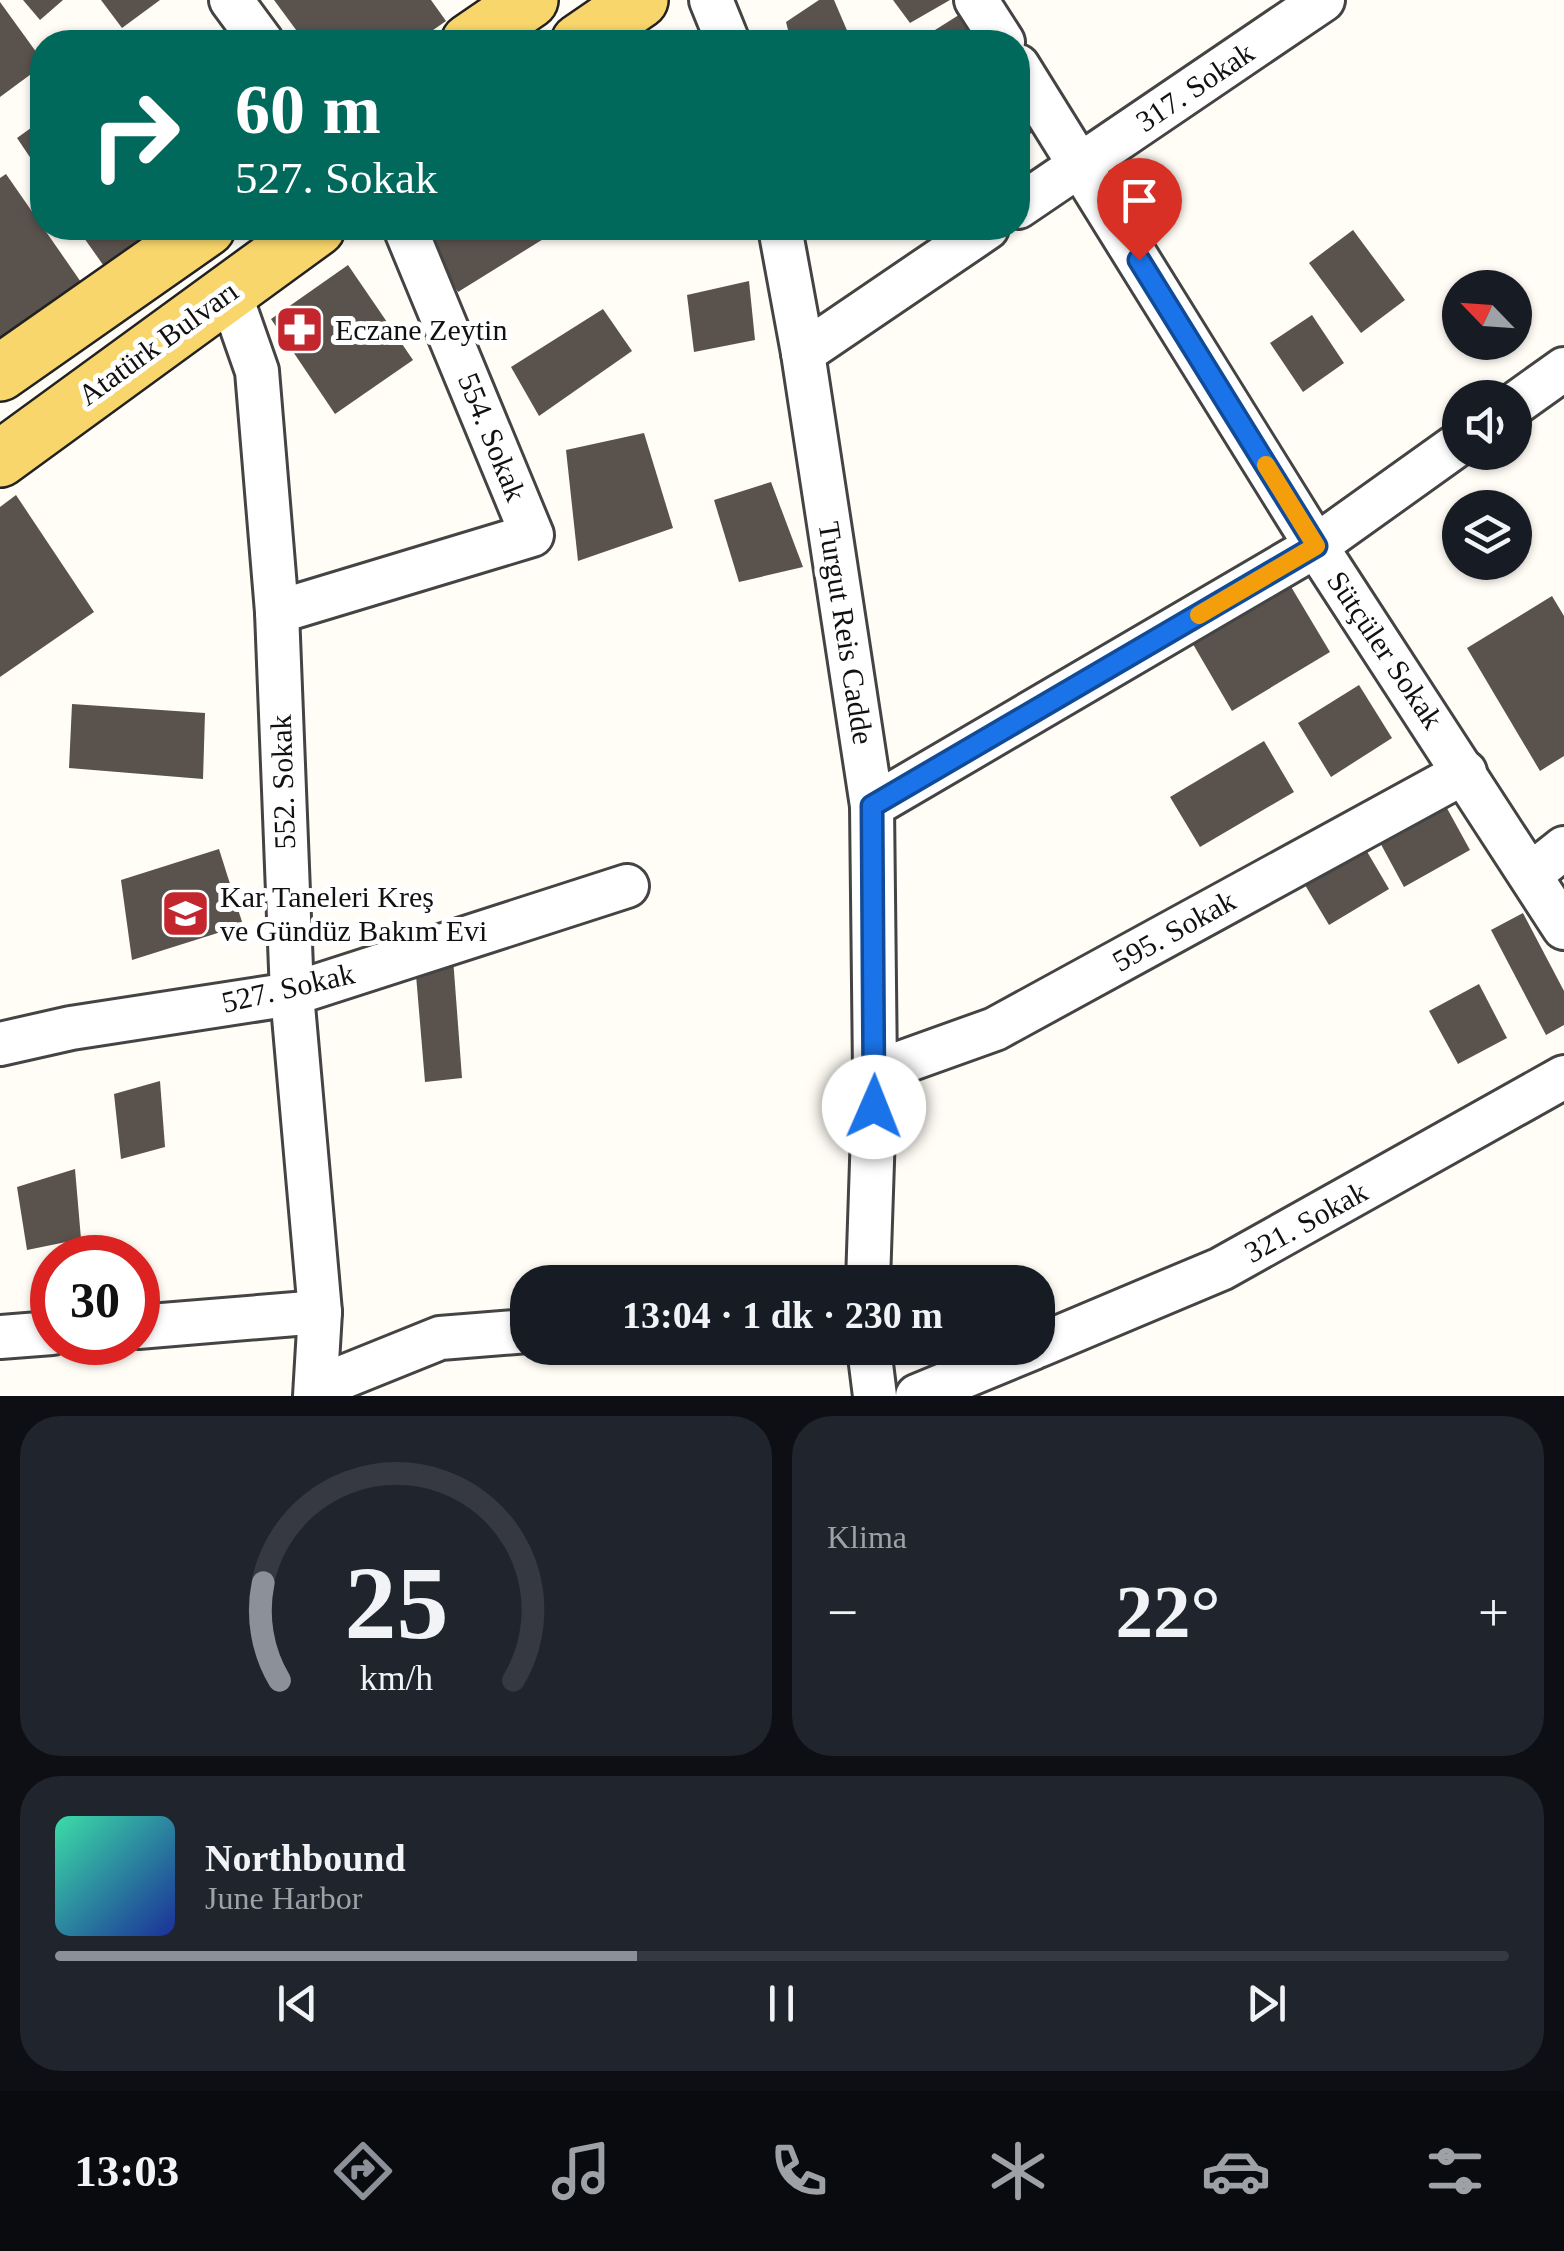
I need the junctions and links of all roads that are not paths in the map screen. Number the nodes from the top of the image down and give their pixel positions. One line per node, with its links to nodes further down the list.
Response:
1 (231, 0): 7 (street)
2 (530, 0): 8 (main road)
3 (640, 0): 9 (main road)
4 (711, 0): 10 (street)
5 (976, 0): 11 (street)
6 (1323, 0): 13 (street, 317. Sokak)
7 (253, 30)
8 (487, 30)
9 (596, 30)
10 (723, 30)
11 (995, 30)
12 (1030, 85): 13 (street, Sütçüler Sokak)
13 (1080, 165): 14 (street, 317. Sokak); 27 (street, Sütçüler Sokak)
14 (1030, 199)
15 (189, 240): 23 (main road)
16 (300, 240): 20 (main road, Atatürk Bulvarı)
17 (410, 240): 28 (street, 554. Sokak)
18 (782, 240): 21 (street, Turgut Reis Cadde)
19 (969, 240): 21 (street)
20 (229, 291): 26 (main road, Atatürk Bulvarı); 28 (street, 552. Sokak)
21 (803, 352): 30 (street, Turgut Reis Cadde)
22 (1564, 369): 24 (street)
23 (0, 373)
24 (1532, 392)
25 (1442, 456): 27 (street)
26 (0, 459)
27 (1316, 546): 29 (street, Sütçüler Sokak); 30 (street)
28 (277, 612): 35 (street, 552. Sokak)
29 (1466, 772): 32 (street, Sütçüler Sokak); 37 (street, 595. Sokak)
30 (872, 806): 37 (street, Turgut Reis Cadde)
31 (1564, 848): 32 (street)
32 (1530, 875): 34 (street, Sütçüler Sokak)
33 (627, 886): 35 (street, 527. Sokak)
34 (1564, 928)
35 (292, 994): 36 (street, 527. Sokak); 40 (street, 552. Sokak)
36 (0, 1044)
37 (875, 1072): 39 (street, Turgut Reis Cadde)
38 (1564, 1077): 45 (street, 321. Sokak)
39 (869, 1265)
40 (320, 1312): 41 (street); 48 (street, 552. Sokak)
41 (160, 1325)
42 (510, 1332): 48 (street)
43 (30, 1335): 44 (street)
44 (0, 1338)
45 (1055, 1338)
46 (870, 1365): 49 (street)
47 (990, 1365): 50 (street, 321. Sokak)
48 (315, 1392)
49 (875, 1396)
50 (917, 1396)

